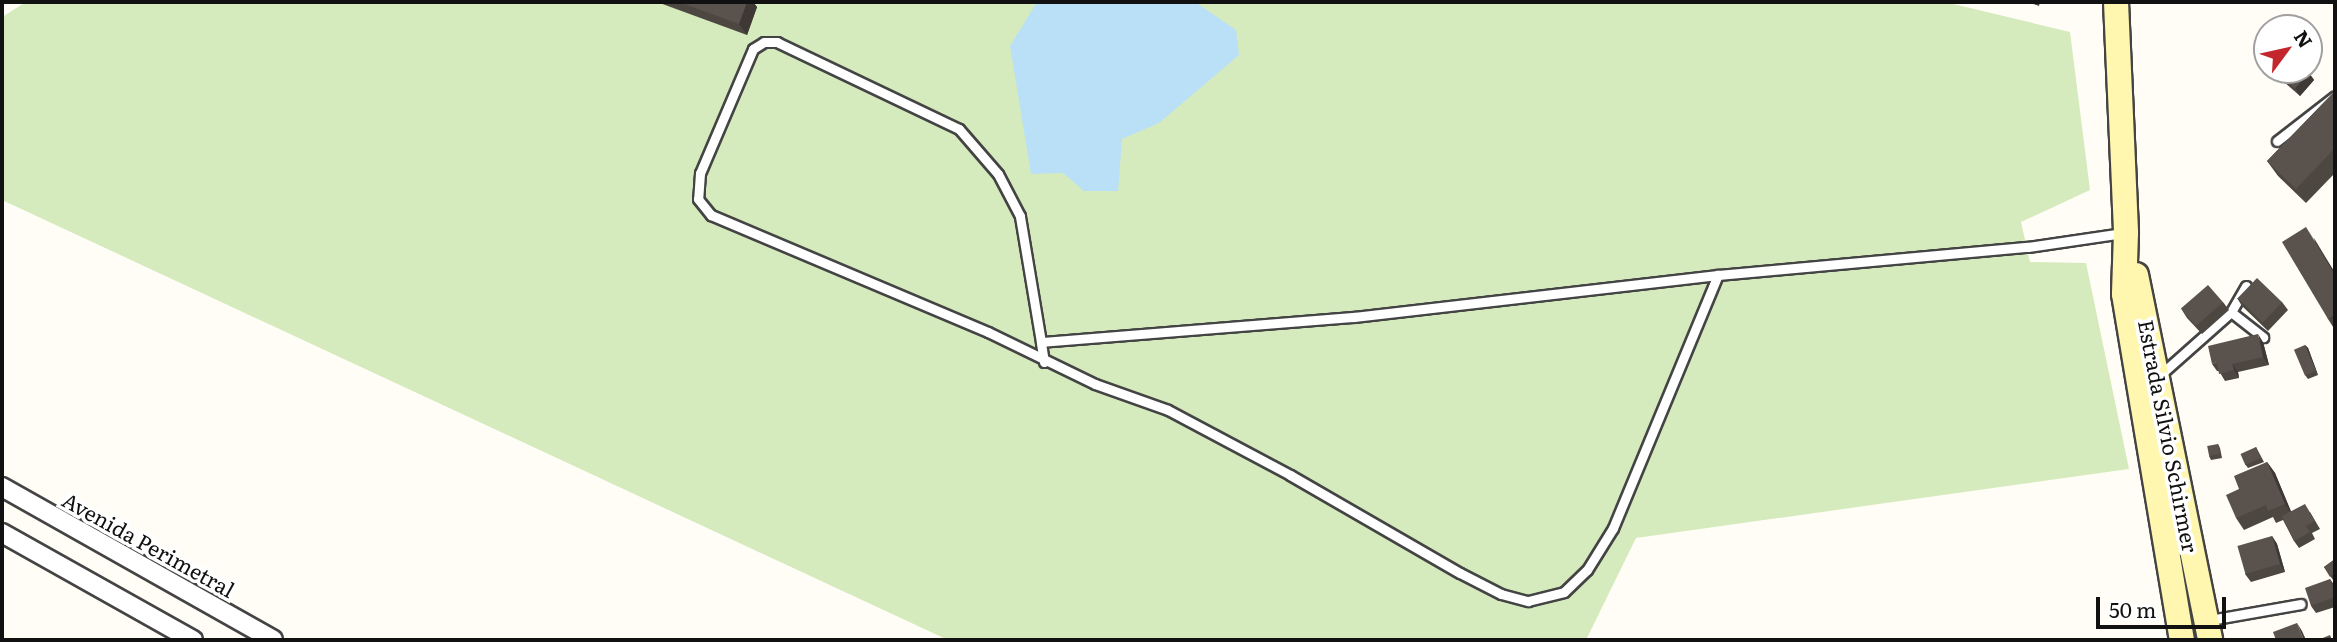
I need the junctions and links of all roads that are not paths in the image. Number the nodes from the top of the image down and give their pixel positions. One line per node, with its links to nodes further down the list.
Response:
1 (2116, 2): 4 (street, Estrada Silvio Schirmer)
2 (2335, 96): 3 (lane)
3 (2277, 141)
4 (2126, 233): 5 (lane); 11 (street, Estrada Silvio Schirmer); 18 (street, Estrada Silvio Schirmer)
5 (1718, 275): 9 (lane); 10 (lane)
6 (2246, 286): 7 (lane)
7 (2231, 312): 8 (lane); 11 (lane)
8 (2263, 337)
9 (1041, 342): 10 (lane); 10 (lane)
10 (1044, 362)
11 (2157, 379): 15 (street, Estrada Silvio Schirmer)
12 (2, 487): 17 (street, Avenida Perimetral)
13 (2, 533): 16 (street)
14 (2301, 604): 15 (lane)
15 (2208, 631)
16 (193, 640)
17 (273, 640)
18 (2182, 640)

